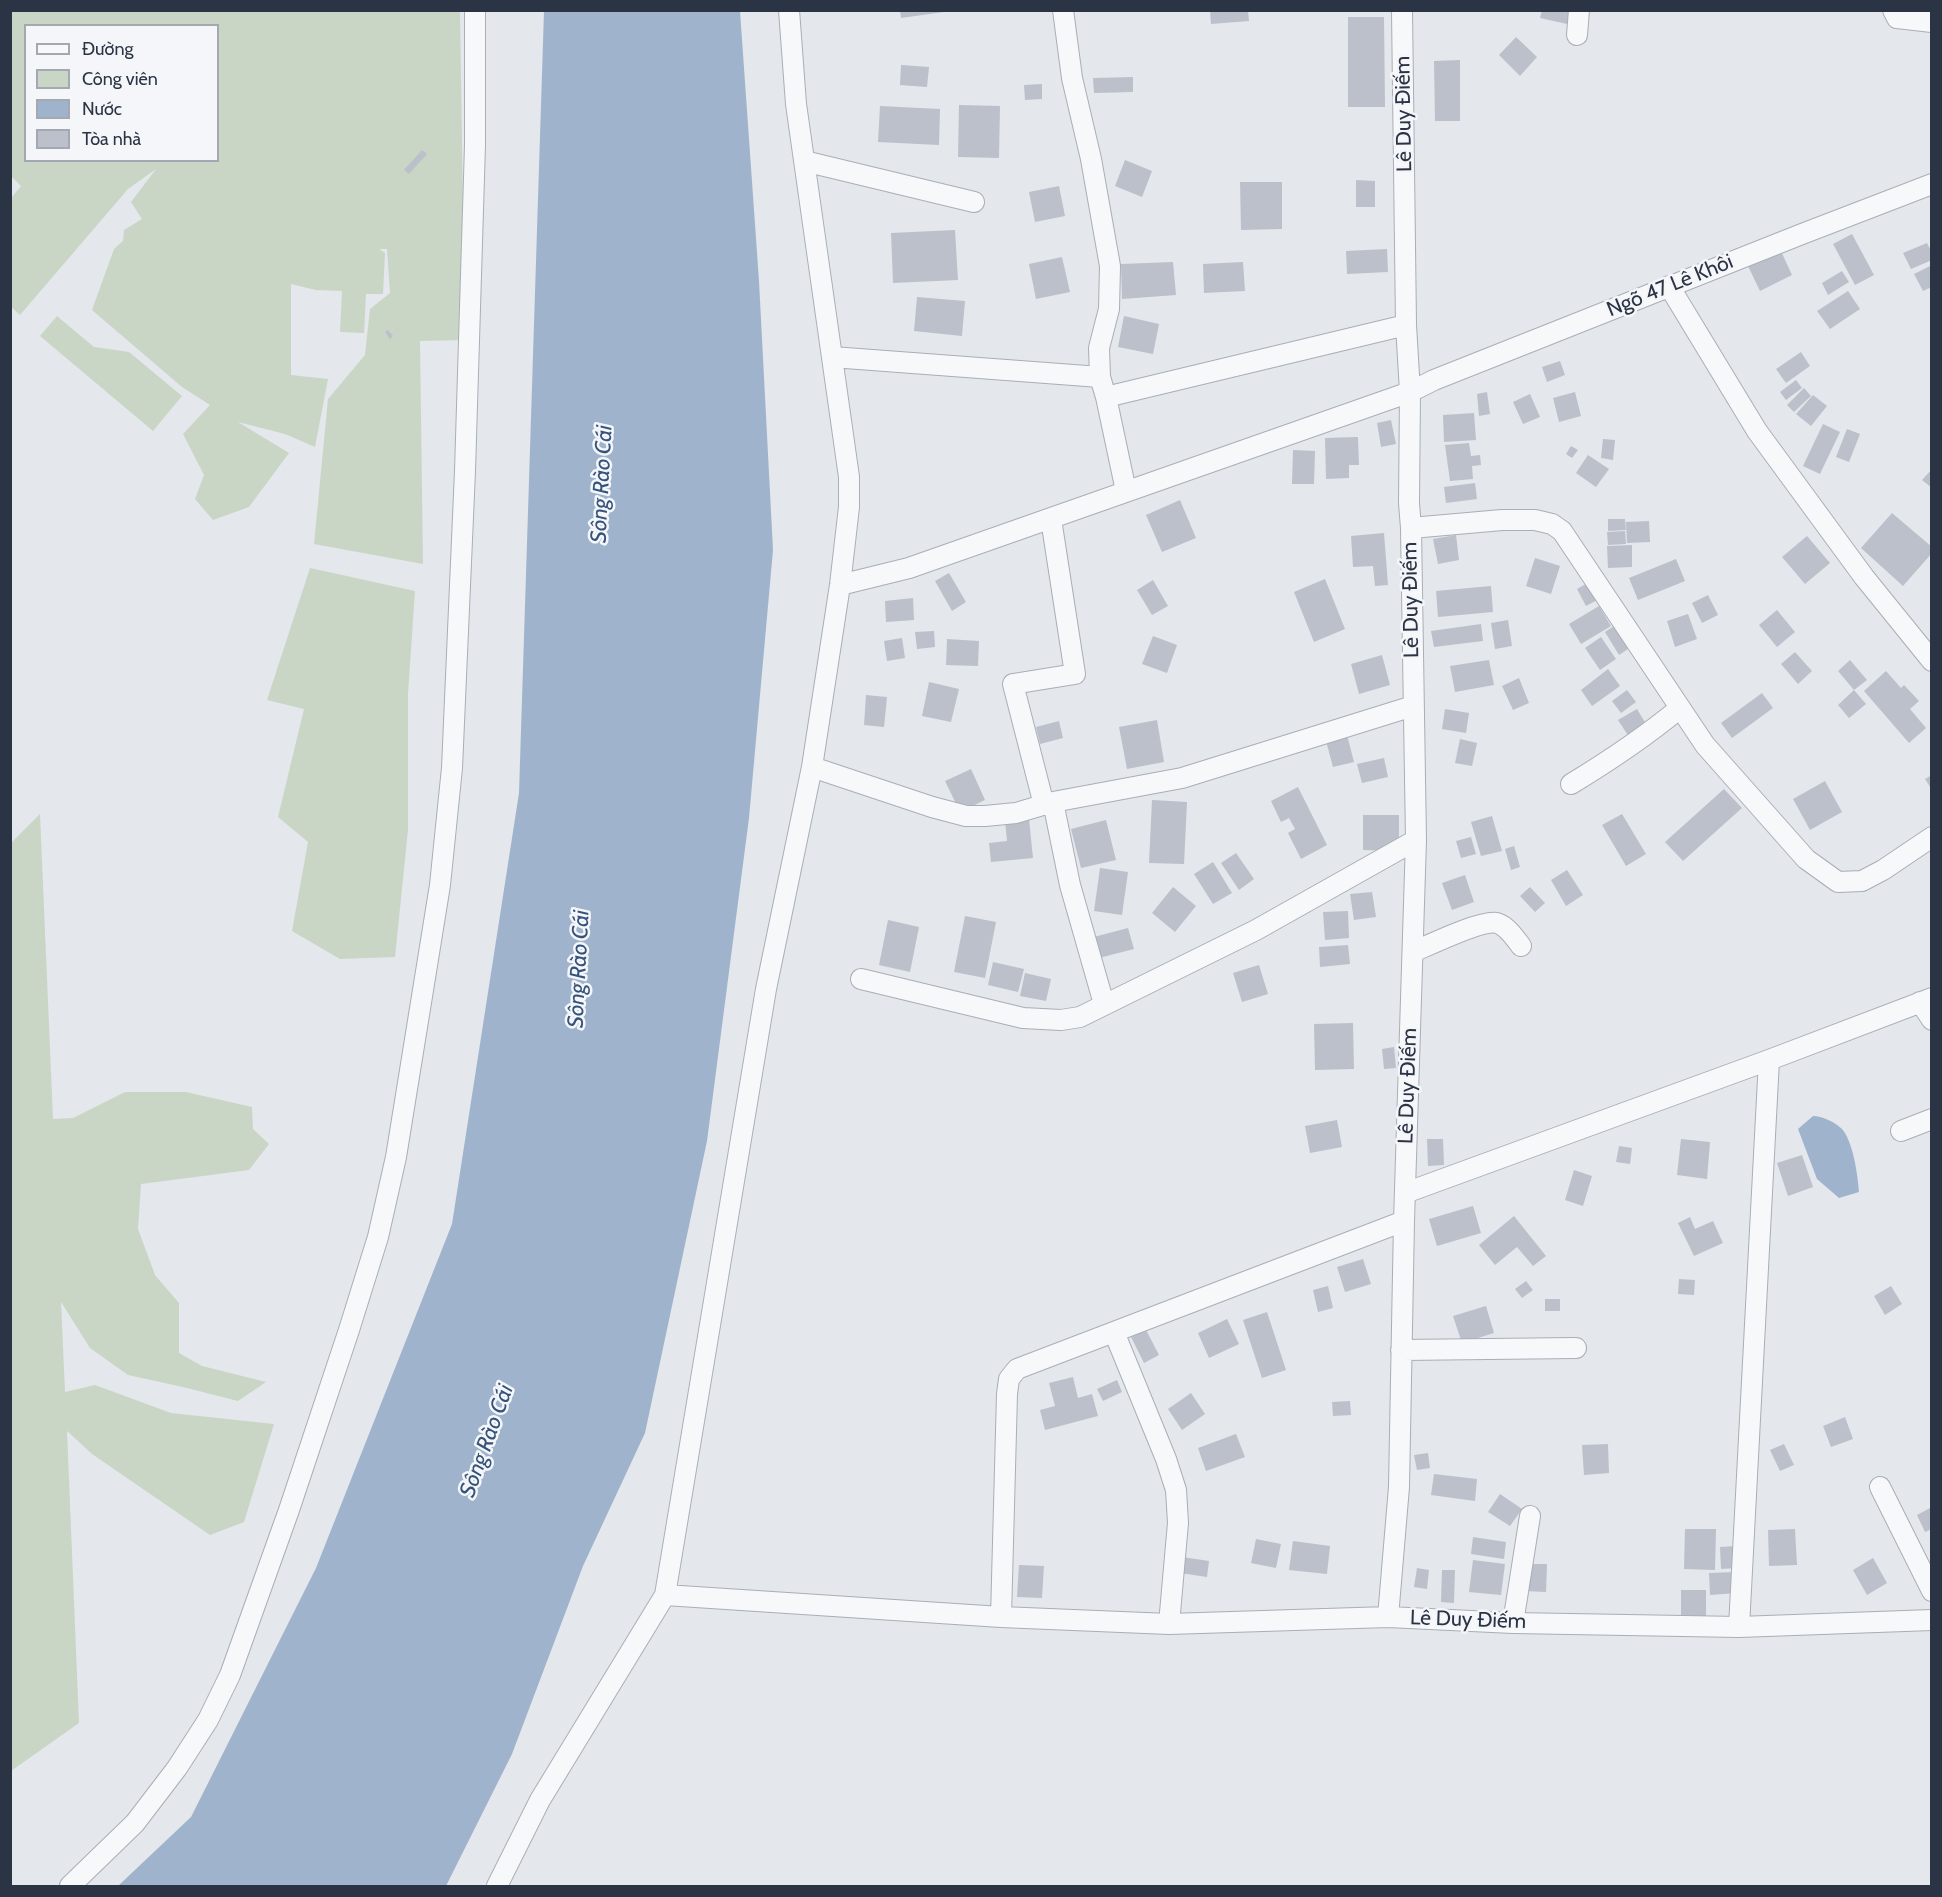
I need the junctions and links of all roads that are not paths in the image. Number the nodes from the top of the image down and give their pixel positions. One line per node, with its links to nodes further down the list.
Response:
1 (475, 10): 54 (street)
2 (789, 10): 9 (street)
3 (1063, 10): 15 (street)
4 (1402, 10): 13 (street, Lê Duy Điếm)
5 (1579, 10): 8 (street)
6 (1893, 10): 7 (street)
7 (1932, 22)
8 (1577, 35)
9 (804, 161): 11 (street); 14 (street)
10 (1932, 184): 12 (street, Ngõ 47 Lê Khôi)
11 (974, 202)
12 (1669, 286): 16 (street, Ngõ 47 Lê Khôi); 22 (street)
13 (1406, 326): 16 (street, Lê Duy Điếm); 17 (street)
14 (832, 357): 15 (street); 21 (street)
15 (1100, 377): 17 (street)
16 (1410, 392): 18 (street, Ngõ 47 Lê Khôi); 20 (street, Lê Duy Điếm)
17 (1107, 397): 18 (street)
18 (1126, 492): 19 (street, Ngõ 47 Lê Khôi)
19 (1051, 519): 21 (street, Ngõ 47 Lê Khôi); 27 (street)
20 (1411, 528): 23 (street, Lê Duy Điếm); 24 (street)
21 (840, 585): 25 (street)
22 (1932, 661)
23 (1413, 706): 27 (street); 29 (street, Lê Duy Điếm)
24 (1680, 708): 26 (street); 28 (street)
25 (812, 766): 27 (street); 47 (street)
26 (1571, 784)
27 (1048, 804): 34 (street)
28 (1932, 837)
29 (1416, 840): 31 (street, Lê Duy Điếm); 34 (street)
30 (1521, 946): 31 (street)
31 (1413, 952): 39 (street, Lê Duy Điếm)
32 (861, 979): 34 (street)
33 (1926, 1000): 35 (street); 36 (street)
34 (1104, 1004)
35 (1932, 1020)
36 (1768, 1060): 39 (street); 53 (street)
37 (1932, 1119): 38 (street)
38 (1901, 1131)
39 (1405, 1193): 40 (street, Lê Duy Điếm)
40 (1404, 1221): 41 (street); 43 (street, Lê Duy Điếm)
41 (1114, 1332): 48 (street); 52 (street)
42 (1575, 1348): 43 (street)
43 (1401, 1350): 49 (street, Lê Duy Điếm)
44 (1880, 1487): 46 (street)
45 (1530, 1516): 51 (street)
46 (1932, 1591)
47 (665, 1595): 48 (street); 55 (street)
48 (1001, 1617): 52 (street)
49 (1388, 1617): 51 (street, Lê Duy Điếm); 52 (street)
50 (1932, 1620): 53 (street, Lê Duy Điếm)
51 (1513, 1623): 53 (street, Lê Duy Điếm)
52 (1169, 1624)
53 (1740, 1627)
54 (70, 1887)
55 (497, 1887)

